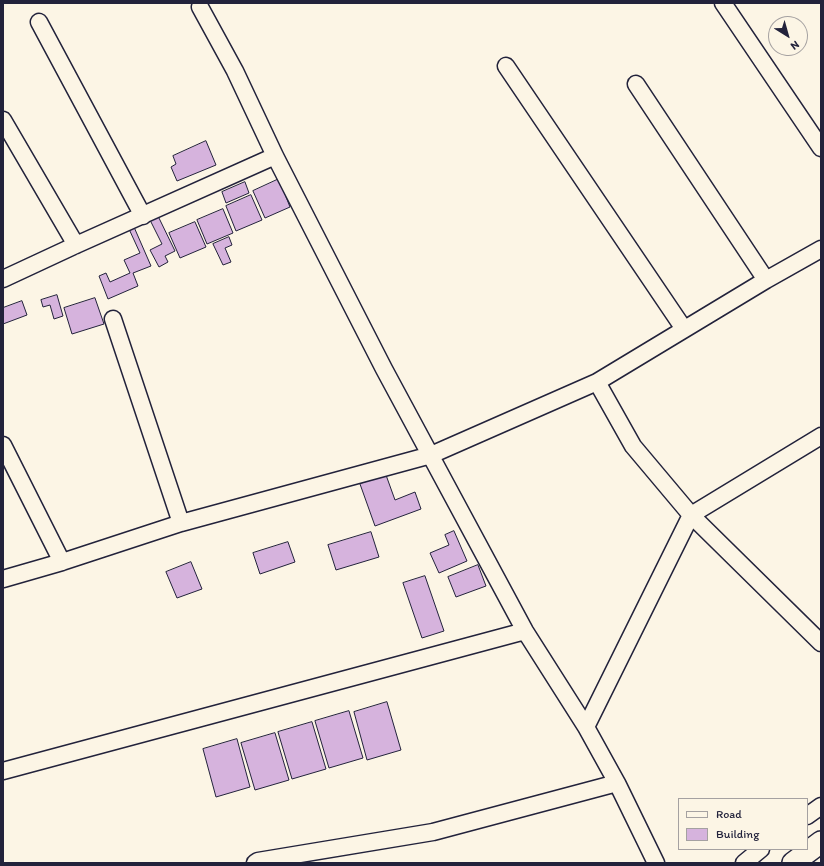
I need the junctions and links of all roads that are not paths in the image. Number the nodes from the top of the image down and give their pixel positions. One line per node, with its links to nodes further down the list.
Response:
1 (723, 3): 7 (street)
2 (200, 7): 8 (street)
3 (39, 22): 9 (street)
4 (506, 66): 15 (street)
5 (636, 84): 13 (street)
6 (3, 120): 10 (street)
7 (821, 148)
8 (276, 156): 9 (street); 19 (street)
9 (144, 216): 10 (street)
10 (76, 245): 12 (street)
11 (821, 249): 13 (street)
12 (3, 280)
13 (766, 280): 15 (street)
14 (113, 319): 21 (street)
15 (684, 329): 16 (street)
16 (597, 382): 19 (street); 20 (street)
17 (821, 436): 20 (street)
18 (3, 444): 22 (street)
19 (431, 455): 21 (street); 24 (street)
20 (691, 515): 25 (street); 26 (street)
21 (181, 523): 22 (street)
22 (62, 562): 23 (street)
23 (3, 579)
24 (525, 630): 26 (street); 27 (street)
25 (821, 643)
26 (586, 727): 28 (street)
27 (3, 771)
28 (617, 783): 33 (street); 34 (street)
29 (821, 806): 30 (street)
30 (808, 815)
31 (821, 842): 36 (street)
32 (761, 850): 35 (street)
33 (255, 863)
34 (656, 863)
35 (744, 863)
36 (793, 863)

